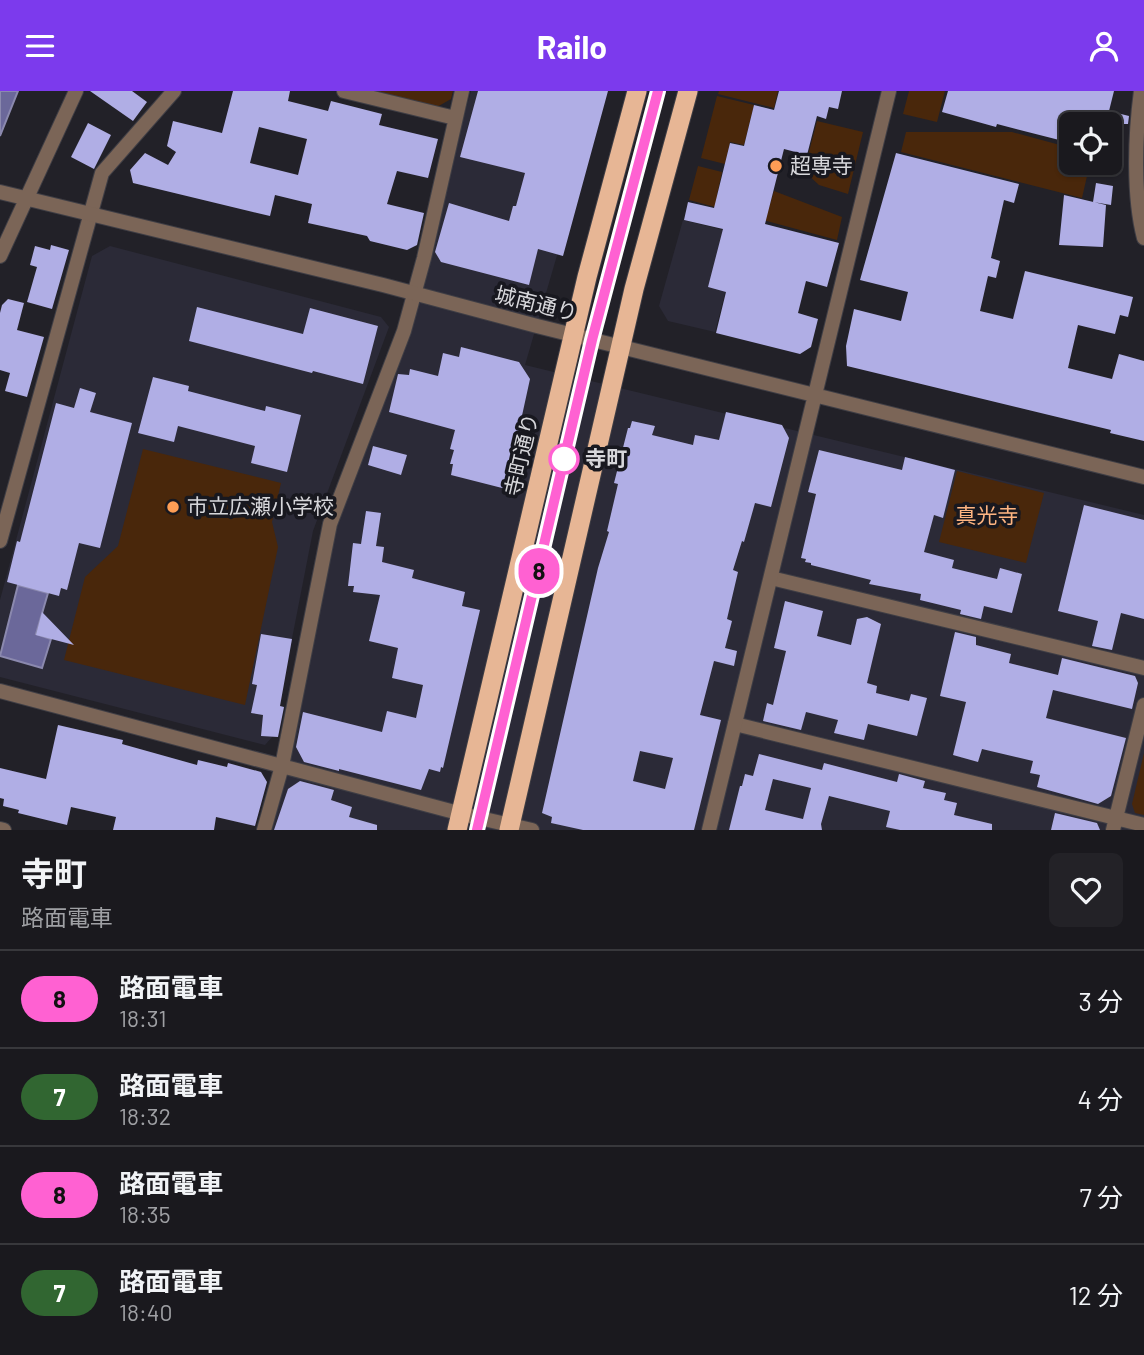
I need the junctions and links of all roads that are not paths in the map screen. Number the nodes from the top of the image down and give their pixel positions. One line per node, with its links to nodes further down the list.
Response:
1 (76, 91): 11 (street)
2 (174, 91): 12 (street)
3 (344, 91): 9 (street)
4 (462, 91): 9 (street)
5 (637, 91): 16 (highway, 寺町通り)
6 (688, 91): 17 (highway)
7 (889, 91): 18 (street)
8 (1141, 91): 13 (street)
9 (455, 118): 15 (street)
10 (0, 192): 11 (street, 城南通り)
11 (26, 200): 12 (street, 城南通り); 14 (street)
12 (90, 215): 15 (street, 城南通り); 20 (street)
13 (1144, 238)
14 (0, 256)
15 (414, 294): 16 (street, 城南通り); 26 (street)
16 (573, 335): 17 (street, 城南通り); 27 (highway, 寺町通り)
17 (620, 347): 18 (street, 城南通り); 30 (highway)
18 (815, 396): 19 (street, 城南通り); 21 (street)
19 (1144, 477)
20 (0, 541)
21 (771, 578): 22 (street); 25 (street)
22 (1144, 668)
23 (0, 691): 26 (street)
24 (1144, 705): 28 (street)
25 (735, 724): 28 (street); 33 (street)
26 (282, 765): 27 (street); 31 (street)
27 (460, 822): 30 (street)
28 (1114, 824): 29 (street)
29 (1144, 825)
30 (510, 827): 32 (street)
31 (264, 830)
32 (532, 830)
33 (709, 830)

